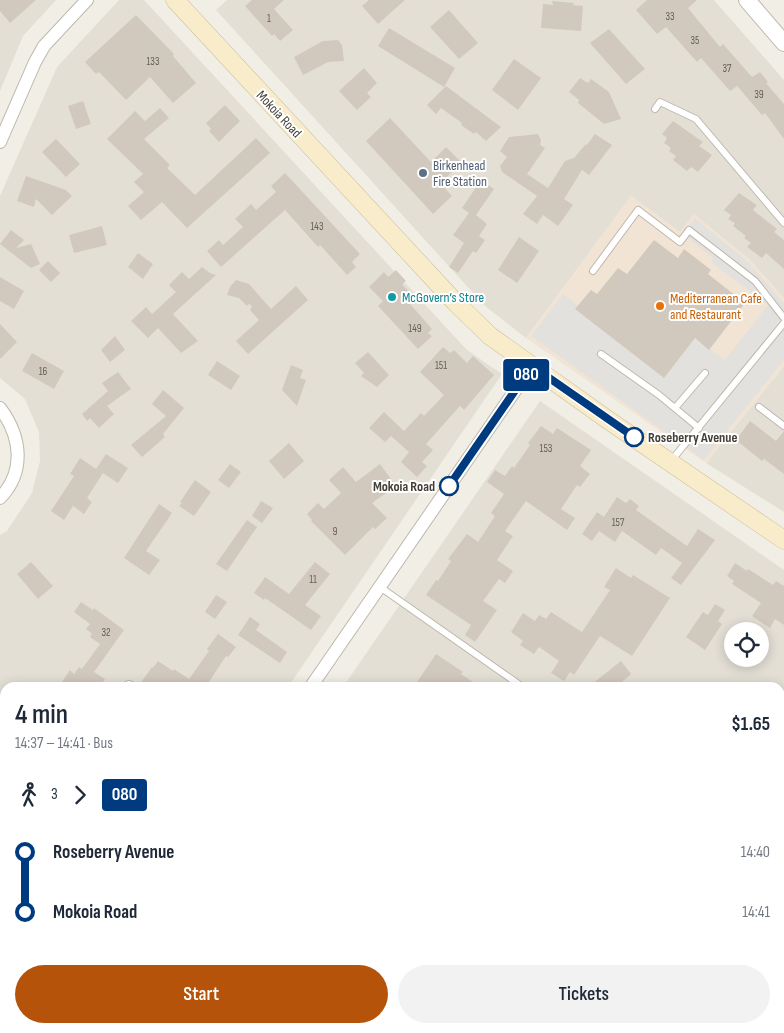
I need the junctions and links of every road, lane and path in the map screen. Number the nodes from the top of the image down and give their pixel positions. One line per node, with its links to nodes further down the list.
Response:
1 (87, 0): 6 (street)
2 (747, 0): 4 (street)
3 (181, 2): 12 (main road, Mokoia Road)
4 (784, 43)
5 (655, 109): 7 (lane)
6 (0, 142)
7 (784, 223)
8 (593, 272): 9 (lane)
9 (784, 318)
10 (784, 323): 18 (lane)
11 (601, 354): 16 (lane)
12 (532, 366): 19 (main road, Mokoia Road); 22 (street)
13 (705, 373): 16 (lane)
14 (759, 407): 17 (lane)
15 (0, 408): 20 (street)
16 (675, 408): 18 (lane)
17 (784, 426)
18 (699, 428): 19 (lane)
19 (670, 462): 21 (main road, Mokoia Road)
20 (0, 498)
21 (784, 540)
22 (379, 587): 23 (street); 24 (lane)
23 (314, 682)
24 (515, 682)

